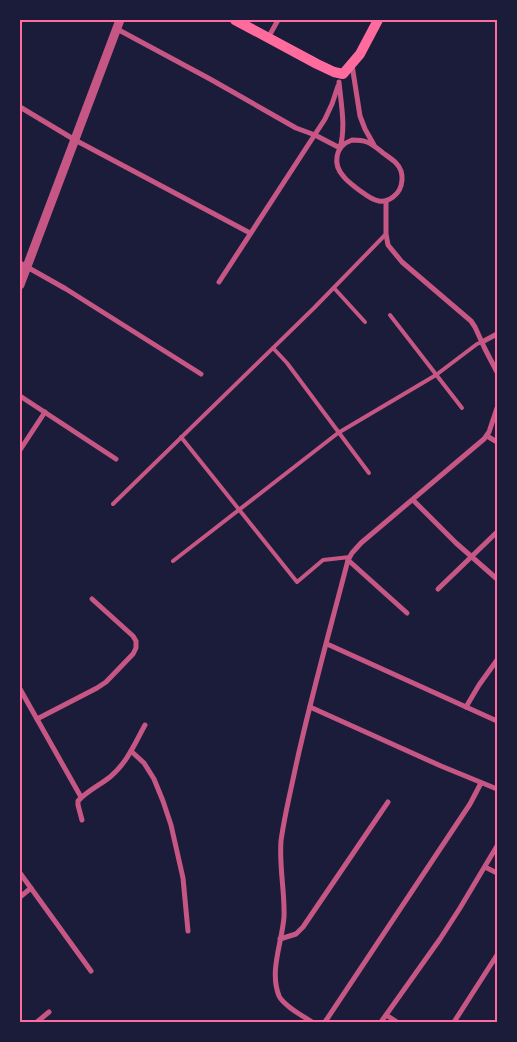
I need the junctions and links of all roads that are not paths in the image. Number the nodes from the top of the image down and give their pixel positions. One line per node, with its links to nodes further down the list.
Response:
1 (235, 20): 5 (main road)
2 (278, 20): 5 (street)
3 (378, 20): 6 (main road)
4 (119, 24): 9 (street); 10 (street)
5 (268, 38): 7 (main road)
6 (352, 64): 7 (main road); 11 (street)
7 (341, 78): 9 (street); 12 (street)
8 (20, 107): 10 (street)
9 (314, 135): 12 (street); 14 (street)
10 (75, 140): 14 (street); 16 (street)
11 (374, 146): 12 (street); 13 (street)
12 (340, 148): 13 (street)
13 (386, 201): 15 (street)
14 (250, 233): 17 (street)
15 (386, 234): 19 (lane); 23 (street)
16 (24, 265): 18 (street); 26 (street)
17 (219, 282)
18 (20, 285)
19 (334, 288): 21 (lane); 24 (lane)
20 (390, 315): 27 (lane)
21 (365, 322)
22 (497, 334): 23 (street)
23 (482, 342): 25 (street); 27 (lane)
24 (273, 348): 32 (lane); 34 (lane)
25 (497, 372)
26 (201, 374)
27 (436, 375): 29 (lane); 32 (lane)
28 (20, 396): 31 (street)
29 (462, 408)
30 (497, 408): 33 (street)
31 (45, 412): 36 (street); 37 (street)
32 (338, 433): 38 (lane); 41 (lane)
33 (487, 436): 35 (street); 39 (street)
34 (181, 437): 40 (lane); 41 (lane)
35 (497, 442)
36 (20, 450)
37 (116, 459)
38 (368, 473)
39 (413, 500): 43 (street); 44 (street)
40 (113, 504)
41 (238, 510): 44 (lane); 45 (lane)
42 (497, 532): 43 (street)
43 (472, 557): 46 (street); 47 (street)
44 (349, 558): 49 (street); 50 (street)
45 (173, 561)
46 (497, 579)
47 (438, 589)
48 (92, 599): 55 (street)
49 (407, 613)
50 (327, 644): 53 (street); 54 (street)
51 (497, 660): 54 (street)
52 (20, 690): 55 (street)
53 (310, 707): 59 (street); 71 (street)
54 (466, 707): 56 (street)
55 (37, 719): 61 (street)
56 (497, 721)
57 (145, 725): 58 (street)
58 (131, 751): 61 (street); 70 (street)
59 (480, 783): 60 (street); 78 (street)
60 (497, 789)
61 (82, 797): 63 (street)
62 (388, 802): 71 (street)
63 (82, 820)
64 (497, 846): 65 (street)
65 (485, 867): 67 (street); 75 (street)
66 (20, 873): 68 (street)
67 (497, 874)
68 (31, 888): 69 (street); 73 (street)
69 (20, 897)
70 (188, 932)
71 (280, 939): 77 (street)
72 (497, 955): 81 (street)
73 (91, 971)
74 (49, 1012): 76 (street)
75 (386, 1015): 79 (street); 80 (street)
76 (37, 1022)
77 (312, 1022)
78 (325, 1022)
79 (381, 1022)
80 (397, 1022)
81 (454, 1022)

